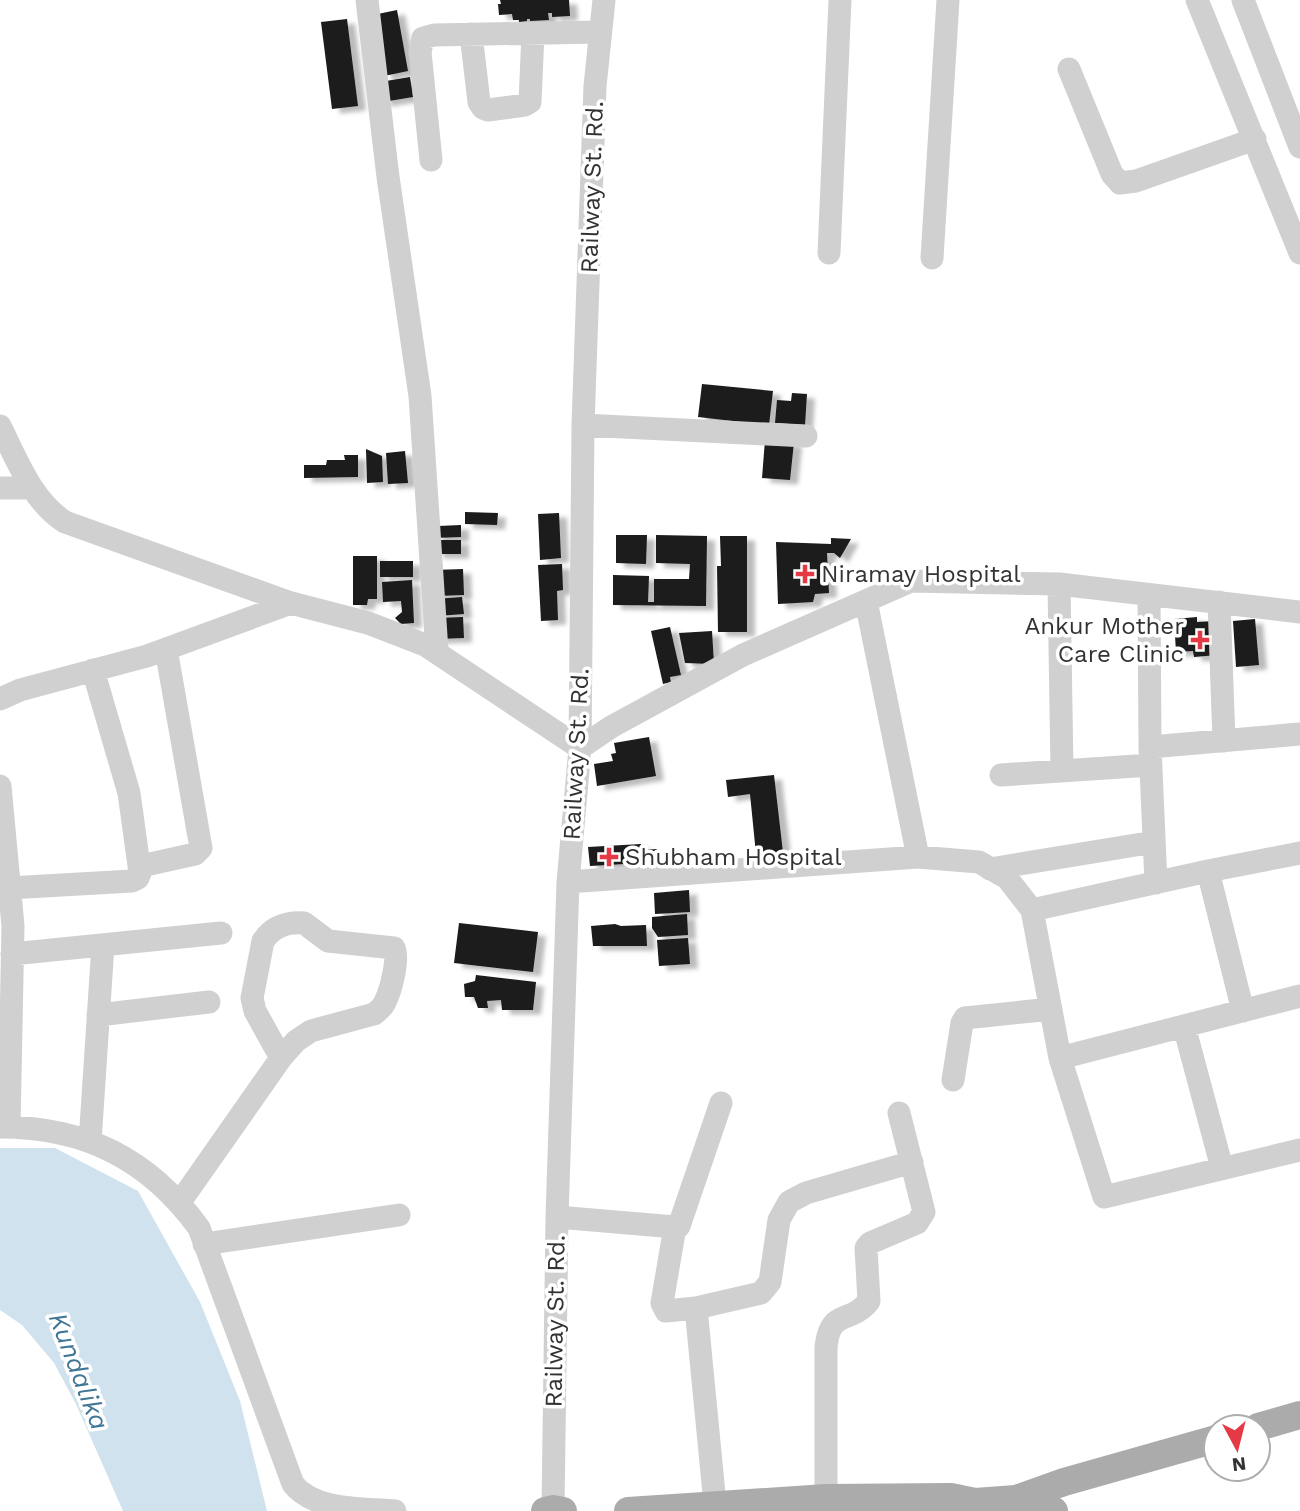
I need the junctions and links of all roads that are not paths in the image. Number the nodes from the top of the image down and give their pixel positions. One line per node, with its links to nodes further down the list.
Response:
1 (367, 0): 29 (street)
2 (604, 0): 7 (street, Railway St. Rd.)
3 (840, 0): 14 (street)
4 (948, 0): 16 (street)
5 (1197, 0): 11 (street)
6 (1243, 0): 12 (street)
7 (599, 32): 8 (street); 17 (street, Railway St. Rd.)
8 (533, 33): 9 (street); 9 (street)
9 (471, 34): 13 (street)
10 (1069, 69): 11 (street)
11 (1255, 139): 15 (street)
12 (1300, 147)
13 (431, 160)
14 (829, 253)
15 (1300, 253)
16 (932, 258)
17 (583, 425): 19 (street); 34 (street, Railway St. Rd.)
18 (0, 426): 21 (street)
19 (806, 436)
20 (0, 488): 21 (street)
21 (32, 488): 26 (street)
22 (1059, 584): 23 (street); 24 (street); 36 (street)
23 (1149, 596): 25 (street); 35 (street)
24 (866, 601): 34 (street); 41 (street)
25 (1219, 602): 27 (street); 33 (street)
26 (291, 603): 28 (street); 29 (street)
27 (1300, 612)
28 (166, 649): 30 (street); 42 (street)
29 (437, 652): 34 (street)
30 (93, 670): 31 (street); 42 (street)
31 (0, 699)
32 (1300, 734): 33 (street)
33 (1224, 741): 35 (street)
34 (580, 748): 45 (street, Railway St. Rd.)
35 (1150, 756): 36 (street); 39 (street)
36 (1062, 771): 37 (street)
37 (1001, 775)
38 (0, 786): 47 (street)
39 (1154, 842): 43 (street); 46 (street)
40 (1300, 853): 44 (street)
41 (918, 857): 43 (street); 45 (street)
42 (141, 866): 47 (street)
43 (990, 869): 48 (street)
44 (1208, 871): 46 (street); 55 (street)
45 (568, 882): 70 (street, Railway St. Rd.)
46 (1156, 883): 48 (street)
47 (9, 888): 51 (street)
48 (1032, 911): 54 (street)
49 (221, 933): 50 (street)
50 (103, 945): 51 (street); 56 (street)
51 (12, 954): 63 (street)
52 (1300, 996): 55 (street)
53 (209, 1002): 56 (street)
54 (1051, 1009): 59 (street); 60 (street)
55 (1243, 1011): 57 (street)
56 (98, 1015): 64 (street)
57 (1184, 1026): 59 (street); 67 (street)
58 (281, 1058): 58 (street); 68 (street)
59 (1060, 1058): 67 (street)
60 (953, 1080)
61 (721, 1103): 71 (street)
62 (899, 1113): 66 (street)
63 (4, 1127): 64 (street)
64 (90, 1142): 68 (street)
65 (1300, 1150): 67 (street)
66 (912, 1162): 73 (street); 77 (street)
67 (1223, 1168)
68 (180, 1202): 72 (street)
69 (398, 1215): 72 (street)
70 (557, 1217): 71 (street); 81 (street, Railway St. Rd.)
71 (675, 1227): 73 (street)
72 (204, 1244): 82 (street)
73 (696, 1308): 79 (street)
74 (1300, 1415): 75 (main road)
75 (1272, 1423)
76 (1202, 1443): 78 (main road)
77 (826, 1498): 79 (main road); 80 (main road)
78 (1016, 1499): 80 (main road); 84 (main road)
79 (715, 1504): 83 (main road)
80 (966, 1507)
81 (554, 1510)
82 (395, 1511)
83 (628, 1511)
84 (1054, 1511)

